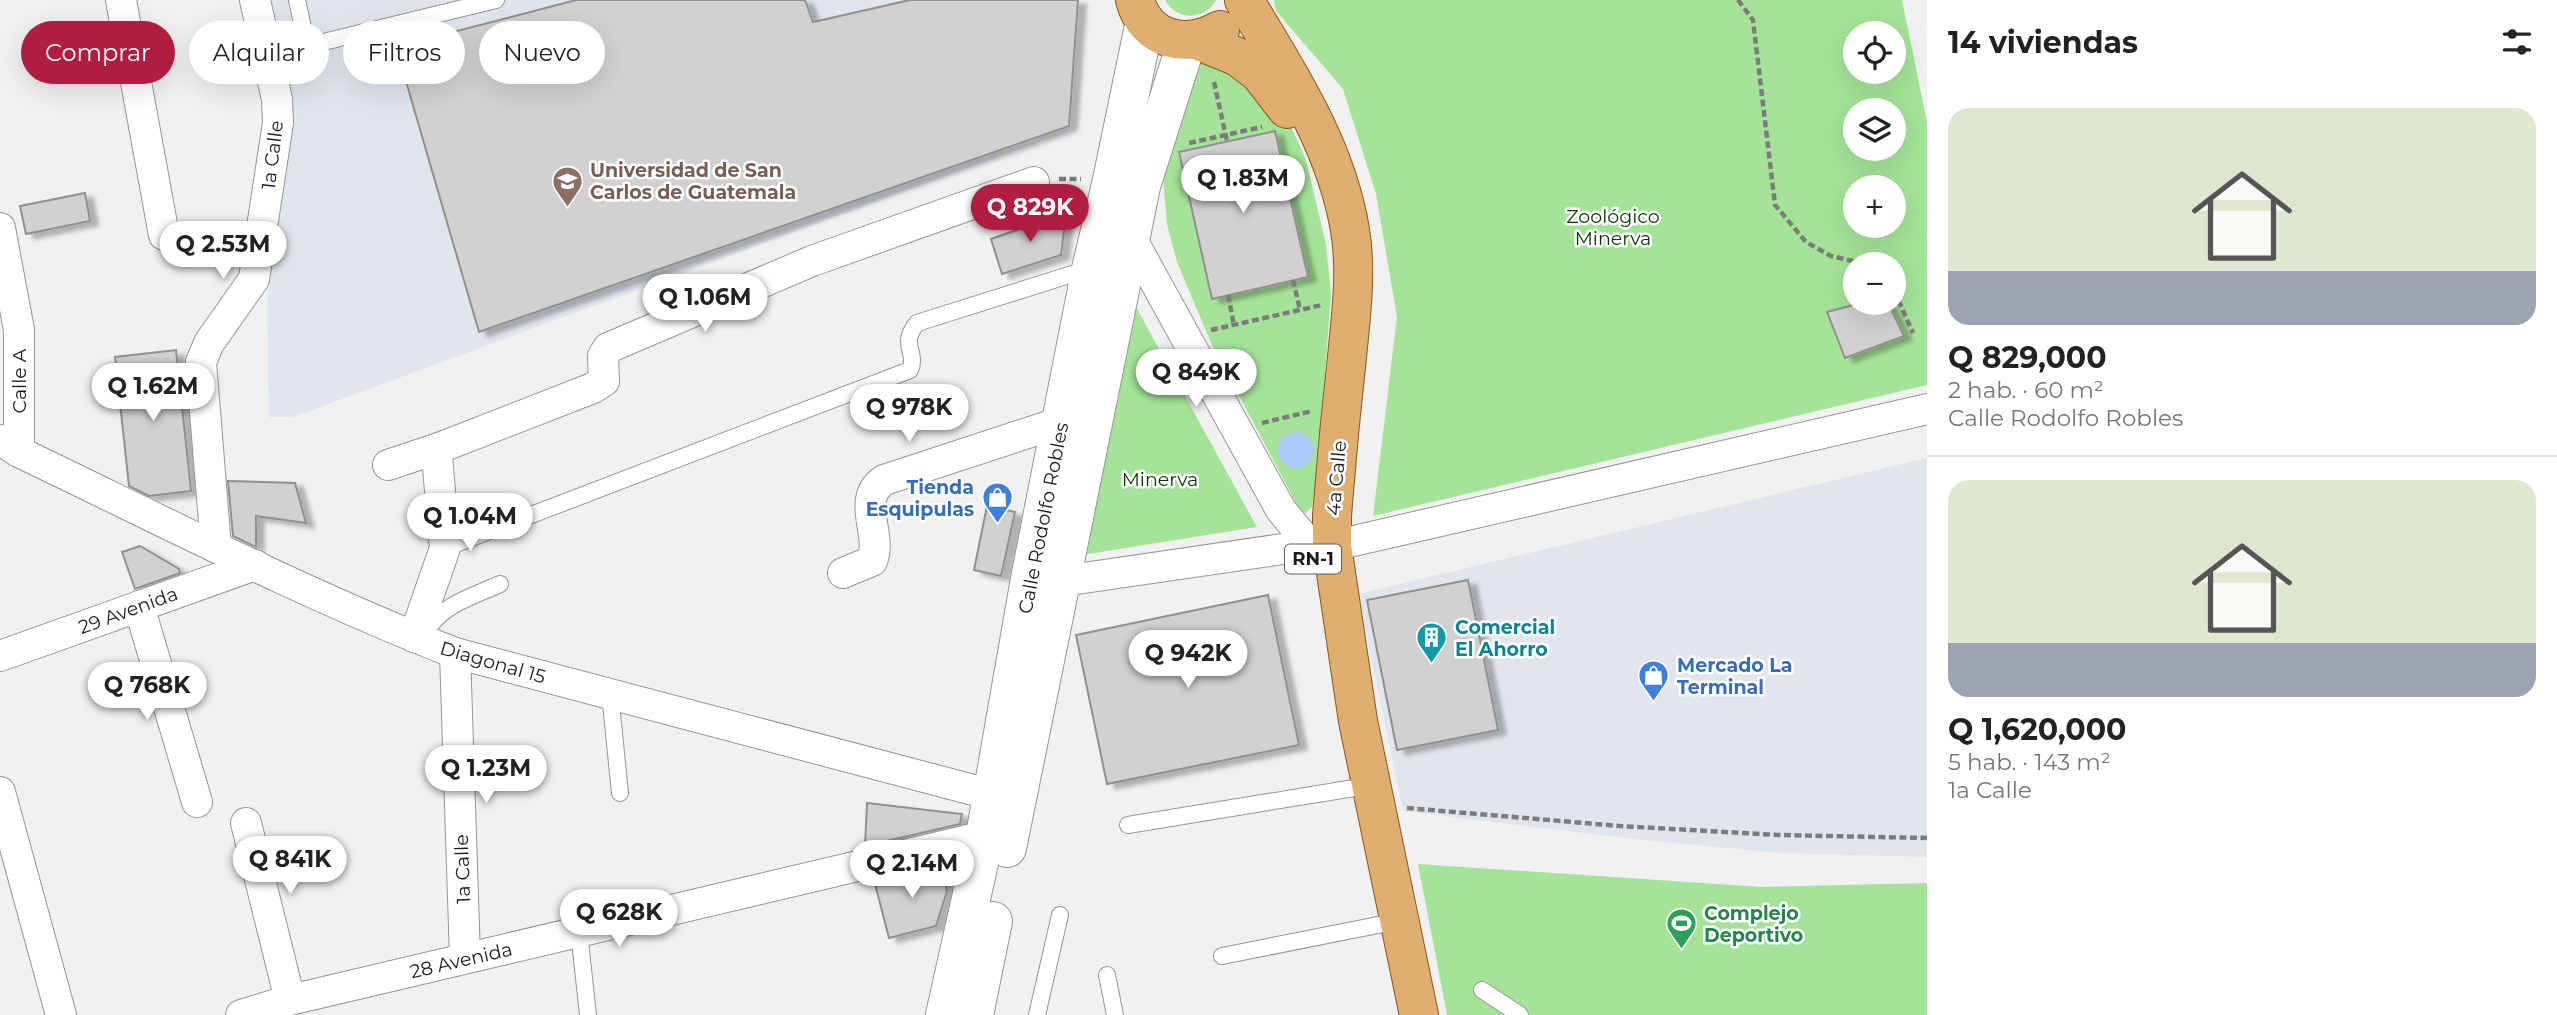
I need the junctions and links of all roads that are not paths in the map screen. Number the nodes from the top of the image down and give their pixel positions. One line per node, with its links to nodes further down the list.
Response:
1 (121, 0): 14 (street)
2 (255, 0): 7 (street, 1a Calle)
3 (297, 0): 8 (lane)
4 (496, 0): 9 (lane)
5 (1242, 0): 10 (main road, RN-1); 22 (main road, 4a Calle / RN-1)
6 (1140, 11): 10 (main road, RN-1); 16 (main road, Calle Rodolfo Robles)
7 (260, 21)
8 (302, 21)
9 (329, 41)
10 (1198, 52): 15 (main road, Calle Rodolfo Robles); 22 (main road, 4a Calle / RN-1)
11 (273, 84): 23 (street, 1a Calle)
12 (1034, 182): 20 (street)
13 (0, 228): 19 (street, Calle A)
14 (164, 235)
15 (1130, 238): 22 (street); 27 (main road, Calle Rodolfo Robles)
16 (1091, 269): 18 (main road, Calle Rodolfo Robles); 24 (lane)
17 (1927, 409): 22 (street)
18 (1061, 422): 26 (street); 27 (main road, Calle Rodolfo Robles)
19 (10, 446): 23 (street, Diagonal 15)
20 (439, 449): 21 (street); 24 (street)
21 (387, 465)
22 (1321, 545): 27 (street); 36 (main road, 4a Calle / RN-1)
23 (216, 547): 25 (street, Diagonal 15)
24 (445, 548): 30 (street)
25 (255, 565): 29 (street, 29 Avenida); 30 (street, Diagonal 15)
26 (843, 573)
27 (1046, 580): 37 (main road, Calle Rodolfo Robles)
28 (500, 584): 30 (lane)
29 (139, 606): 32 (street, 29 Avenida); 38 (street)
30 (417, 638): 31 (street, Diagonal 15)
31 (455, 653): 33 (street, Diagonal 15); 46 (street, 1a Calle)
32 (0, 656)
33 (610, 694): 35 (lane); 37 (street, Diagonal 15)
34 (0, 792): 50 (street)
35 (620, 793)
36 (1365, 797): 40 (lane); 43 (main road, 4a Calle / RN-1); 58 (main road, 4a Calle / RN-1)
37 (1004, 798): 41 (main road, Calle Rodolfo Robles)
38 (197, 802)
39 (246, 822): 49 (street)
40 (1128, 825)
41 (997, 837): 44 (street, 28 Avenida); 53 (main road, Calle Rodolfo Robles); 54 (main road, Calle Rodolfo Robles)
42 (1060, 915): 55 (lane)
43 (1383, 925): 45 (lane); 57 (main road, 4a Calle / RN-1)
44 (579, 932): 46 (street, 28 Avenida); 52 (lane)
45 (1222, 956)
46 (466, 958): 49 (street, 28 Avenida)
47 (1107, 975): 56 (lane)
48 (1482, 990): 59 (lane)
49 (290, 1000): 51 (street, 28 Avenida)
50 (61, 1015)
51 (241, 1015)
52 (588, 1015)
53 (945, 1015)
54 (974, 1015)
55 (1037, 1015)
56 (1115, 1015)
57 (1403, 1015)
58 (1419, 1015)
59 (1520, 1015)

